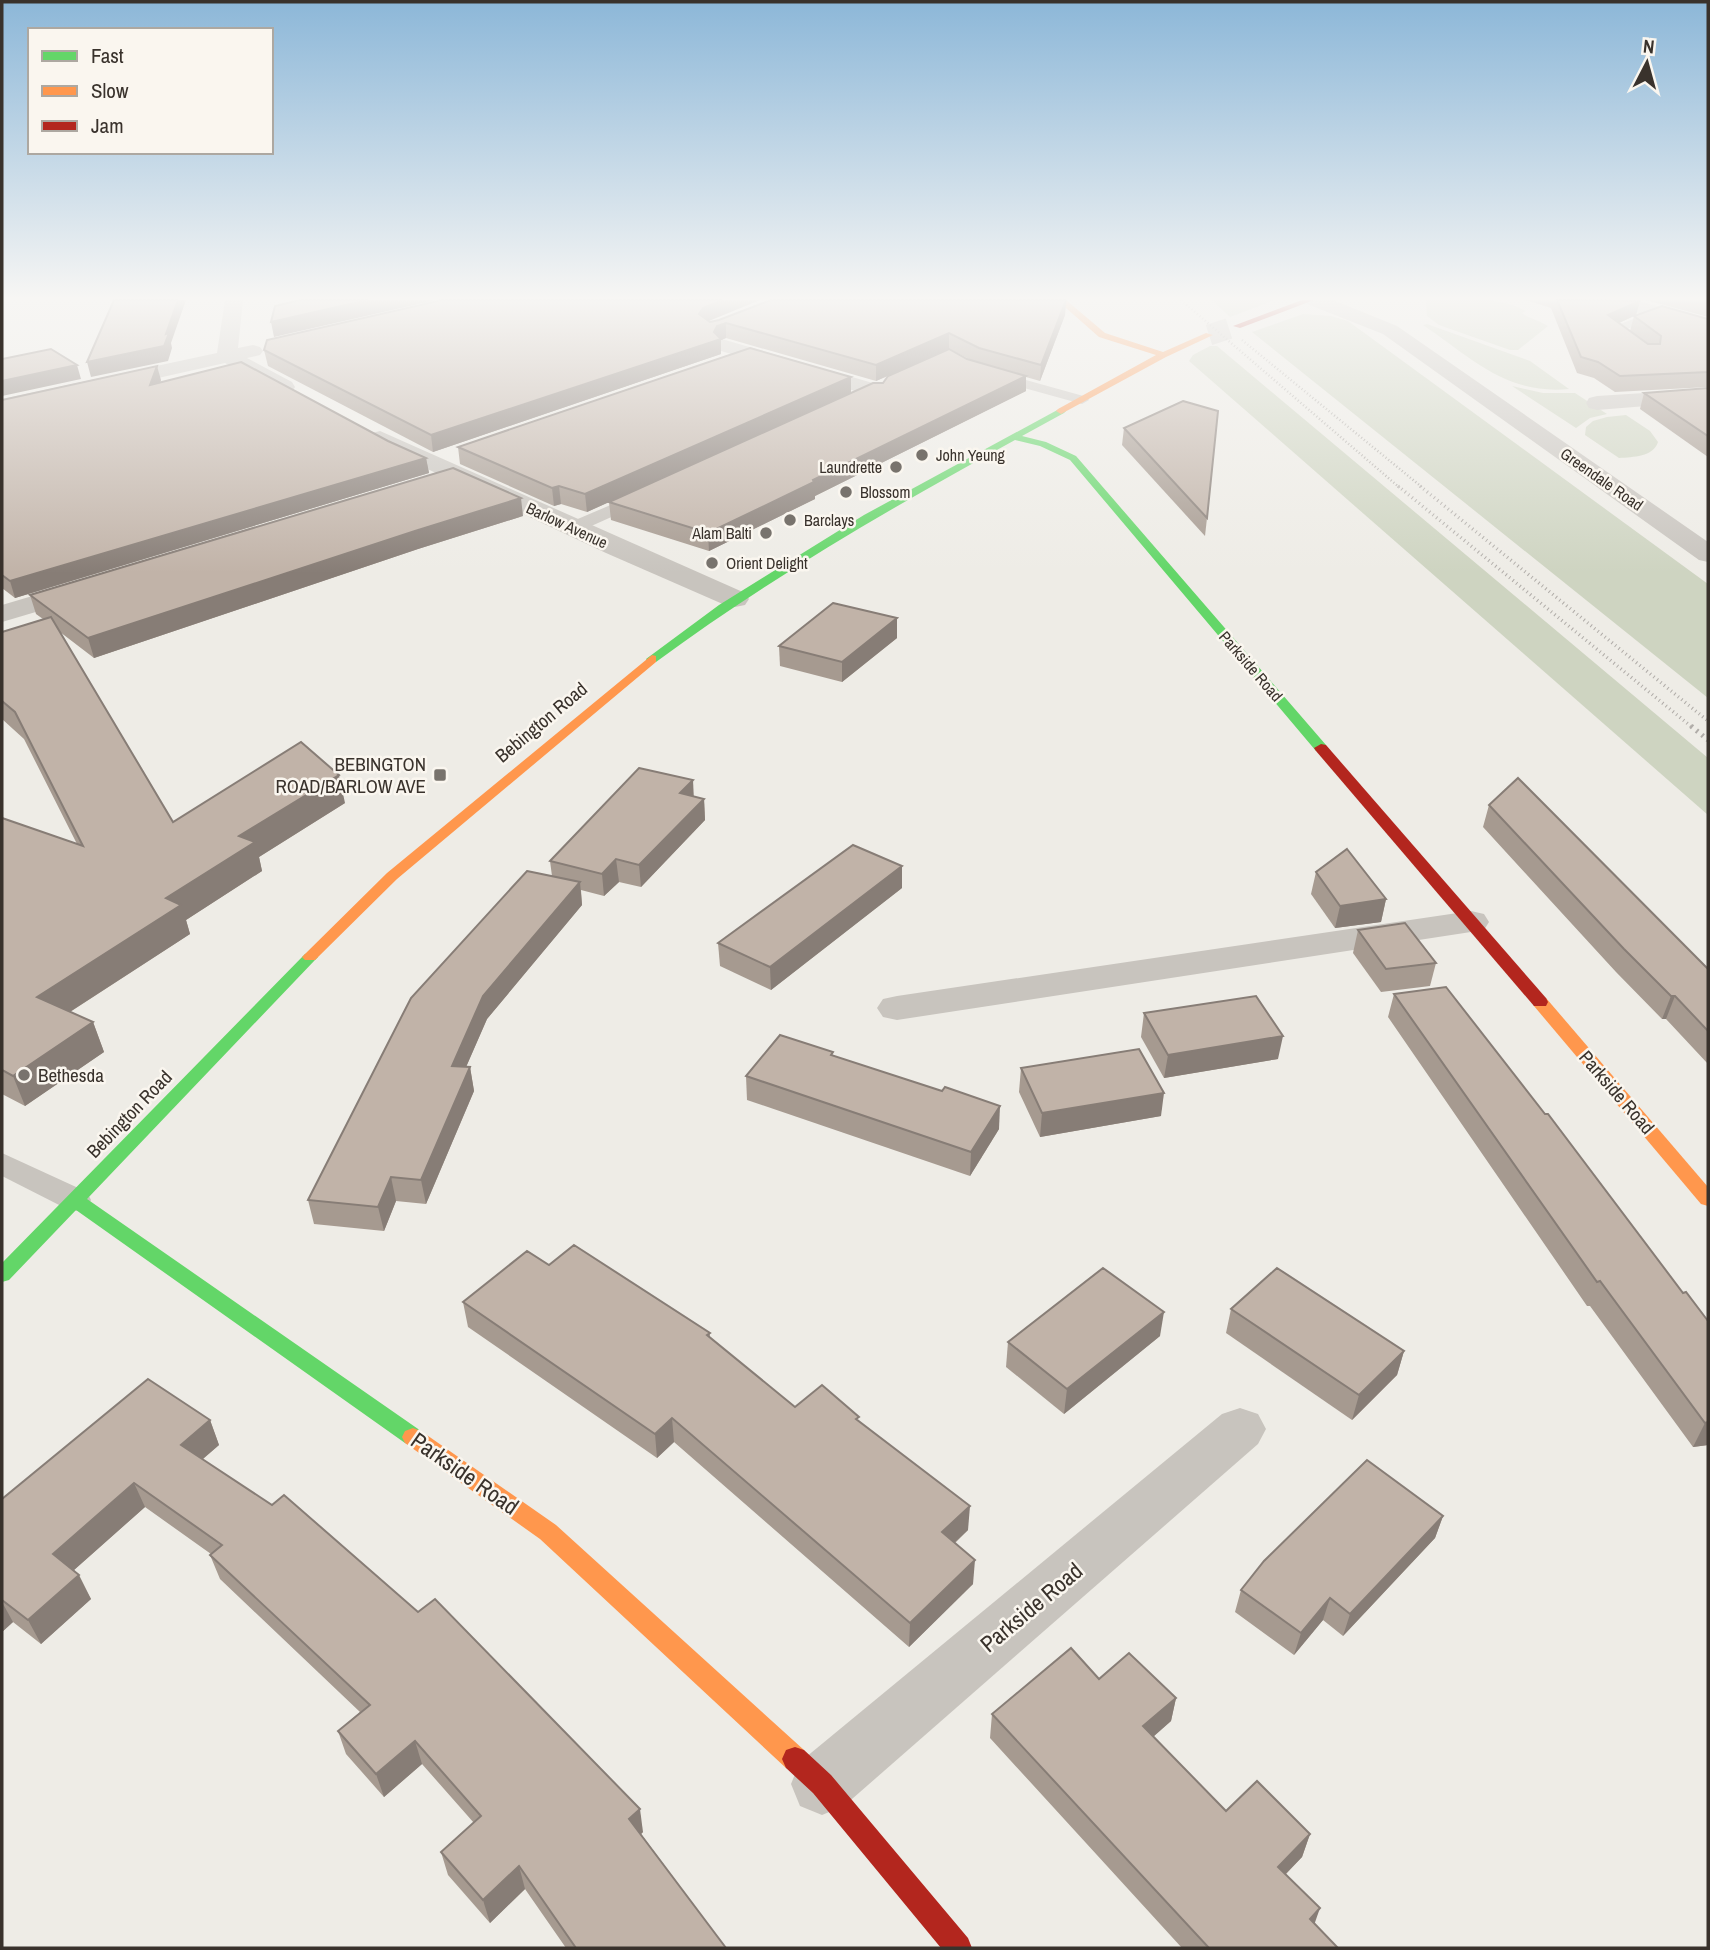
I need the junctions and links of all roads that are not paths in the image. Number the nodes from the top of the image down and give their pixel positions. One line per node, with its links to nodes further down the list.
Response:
1 (70, 391): 12 (street)
2 (291, 391): 8 (street)
3 (875, 391): 10 (lane)
4 (1050, 391): 9 (lane)
5 (1098, 391): 9 (main road, Bebington Road)
6 (1477, 391): 19 (street, Greendale Road)
7 (1708, 395): 11 (street)
8 (308, 400)
9 (1082, 400): 14 (main road, Bebington Road)
10 (854, 401)
11 (1597, 402)
12 (2, 406)
13 (366, 430): 15 (street, Barlow Avenue)
14 (1014, 437): 21 (main road, Bebington Road); 23 (main road, Parkside Road)
15 (458, 465): 16 (street); 18 (street, Barlow Avenue)
16 (419, 487)
17 (659, 489): 18 (lane)
18 (572, 528): 21 (street, Barlow Avenue)
19 (1708, 554)
20 (106, 582): 22 (street)
21 (735, 599): 27 (main road, Bebington Road)
22 (2, 614)
23 (1471, 922): 24 (street); 26 (main road, Parkside Road)
24 (897, 1008)
25 (2, 1163): 27 (lane)
26 (1708, 1199)
27 (76, 1200): 28 (main road, Bebington Road); 30 (main road, Parkside Road)
28 (2, 1275)
29 (1240, 1429): 30 (street, Parkside Road)
30 (822, 1784): 31 (main road, Parkside Road)
31 (958, 1948)

